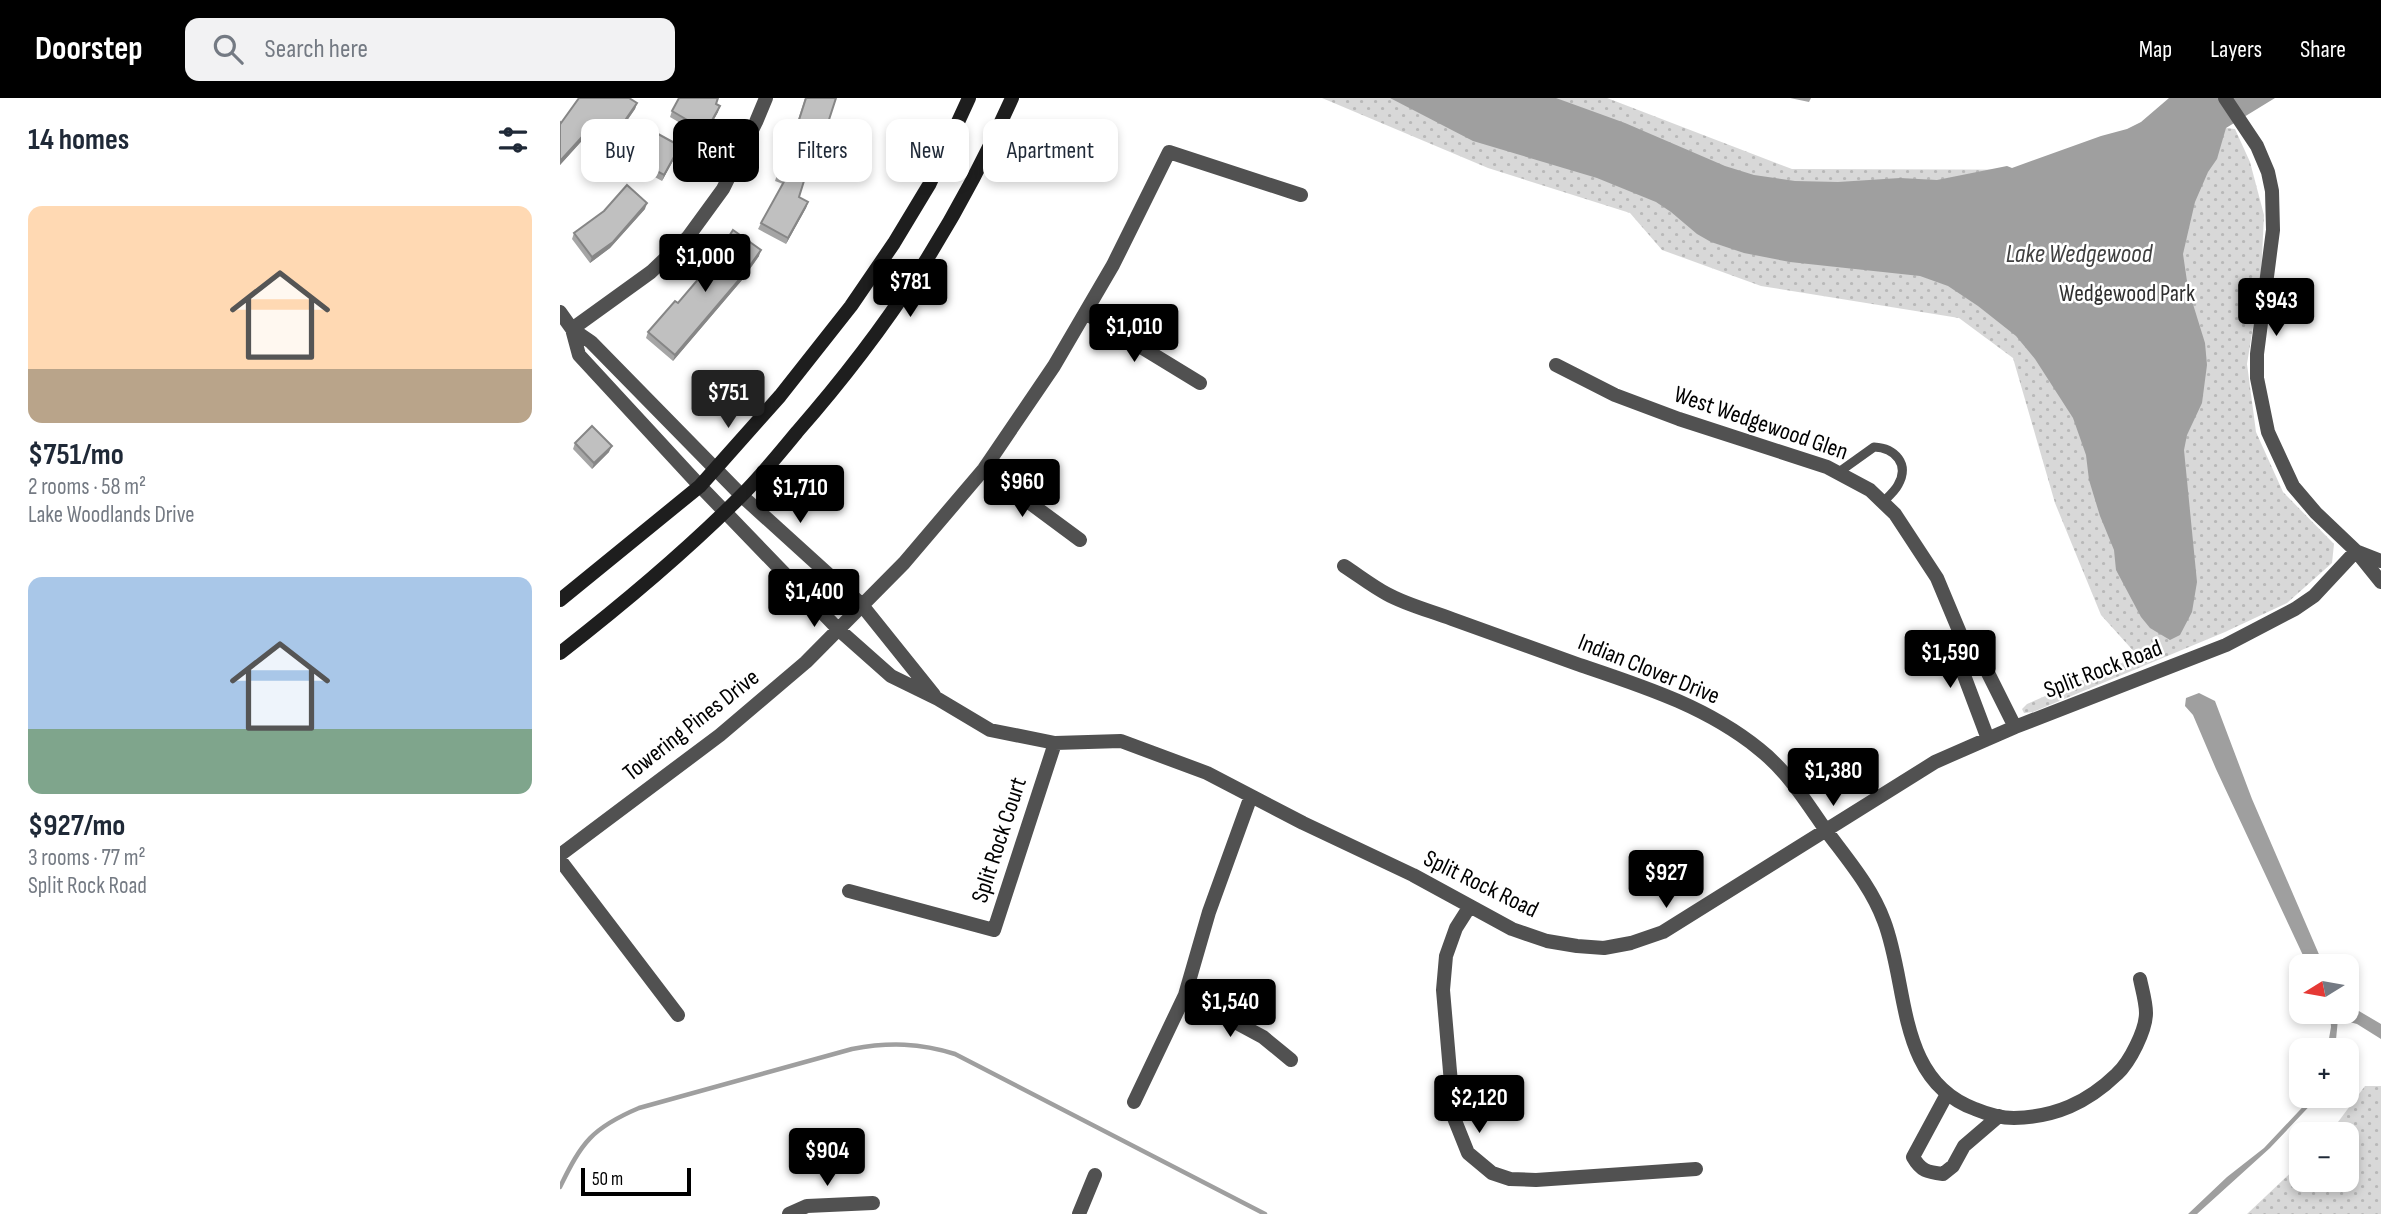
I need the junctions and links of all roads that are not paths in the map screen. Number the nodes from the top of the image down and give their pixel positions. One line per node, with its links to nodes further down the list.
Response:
1 (766, 98): 8 (street)
2 (969, 98): 11 (main road)
3 (1012, 98): 15 (main road)
4 (2225, 98): 19 (street)
5 (1301, 195): 7 (street, Towering Pines Drive)
6 (560, 312): 8 (street, Split Rock Road)
7 (1087, 314): 10 (street); 12 (street, Towering Pines Drive)
8 (572, 329): 11 (street, Split Rock Road); 14 (street, Split Rock Road)
9 (1556, 365): 13 (street, West Wedgewood Glen)
10 (1200, 383)
11 (717, 468): 14 (main road); 15 (street, Split Rock Road)
12 (984, 469): 18 (street); 24 (street, Towering Pines Drive)
13 (1839, 472): 16 (street, West Wedgewood Glen); 16 (lane)
14 (700, 486): 17 (street, Split Rock Road); 23 (main road)
15 (742, 496): 17 (main road); 24 (street, Split Rock Road)
16 (1883, 502): 26 (street, West Wedgewood Glen)
17 (725, 512): 25 (street, Split Rock Road); 27 (main road)
18 (1080, 540)
19 (2356, 551): 20 (street); 22 (street); 29 (street, Split Rock Road)
20 (2381, 561)
21 (1343, 566): 33 (street, Indian Clover Drive)
22 (2381, 582)
23 (560, 600)
24 (861, 604): 25 (street, Towering Pines Drive); 28 (street, Split Rock Road)
25 (838, 629): 28 (street, Split Rock Road); 34 (street, Towering Pines Drive)
26 (1960, 633): 29 (street, West Wedgewood Glen); 30 (street, West Wedgewood Glen)
27 (560, 653)
28 (937, 699): 31 (street, Split Rock Road)
29 (2015, 727): 30 (street, Split Rock Road)
30 (1988, 739): 33 (street, Split Rock Road)
31 (1055, 743): 32 (street, Split Rock Road); 35 (street, Split Rock Court)
32 (1251, 796): 36 (street, Split Rock Road); 38 (street)
33 (1826, 830): 36 (street, Split Rock Road); 41 (street, Indian Clover Drive)
34 (560, 858): 39 (street)
35 (849, 891)
36 (1470, 906): 44 (street)
37 (2140, 978): 43 (street, Indian Clover Drive)
38 (1185, 995): 40 (street); 42 (street)
39 (678, 1015)
40 (1291, 1060)
41 (1947, 1094): 43 (street, Indian Clover Drive); 43 (street)
42 (1134, 1102)
43 (1998, 1116)
44 (1696, 1169)
45 (1094, 1175): 48 (street)
46 (873, 1203): 47 (street)
47 (789, 1214)
48 (1079, 1214)

